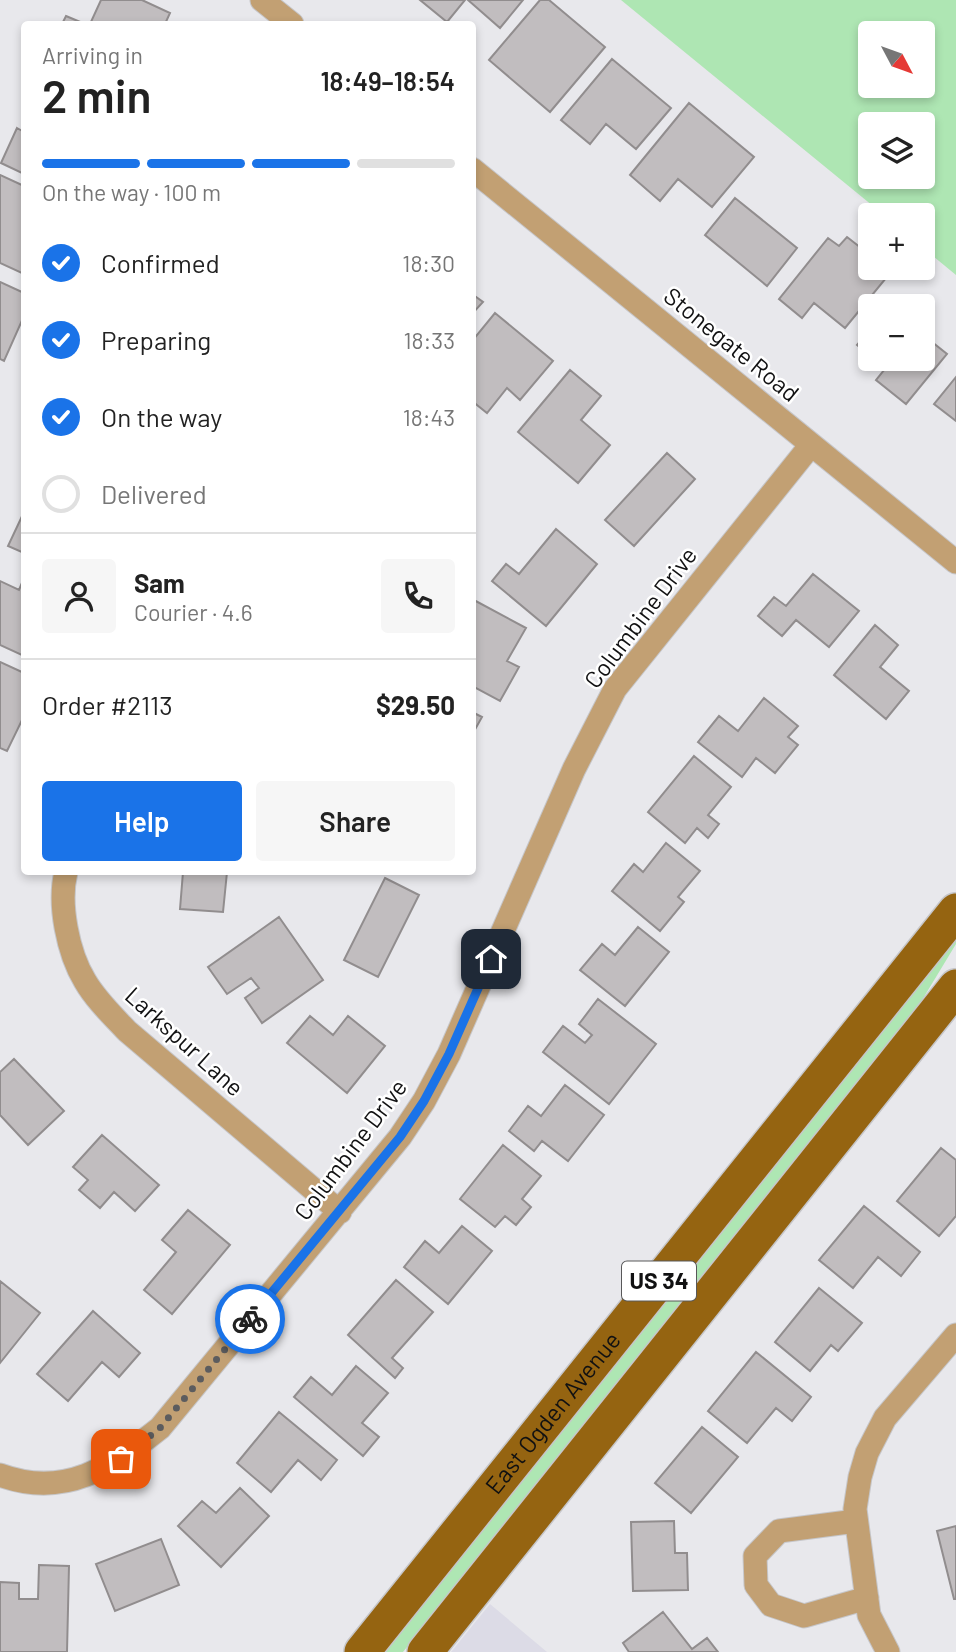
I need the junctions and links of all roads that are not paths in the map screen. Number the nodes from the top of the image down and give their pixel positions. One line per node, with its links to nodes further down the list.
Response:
1 (262, 0): 2 (street)
2 (288, 21)
3 (476, 172): 4 (street, Stonegate Road)
4 (811, 444): 5 (street, Stonegate Road); 9 (street, Columbine Drive)
5 (956, 562)
6 (66, 875): 9 (street, Larkspur Lane)
7 (956, 911): 14 (main road, East Ogden Avenue / US 34)
8 (956, 988): 15 (main road, East Ogden Avenue / US 34)
9 (340, 1212): 11 (street, Columbine Drive)
10 (956, 1335): 12 (street)
11 (0, 1475)
12 (856, 1521): 13 (street); 13 (street)
13 (867, 1598): 16 (street)
14 (362, 1652)
15 (425, 1652)
16 (888, 1652)

